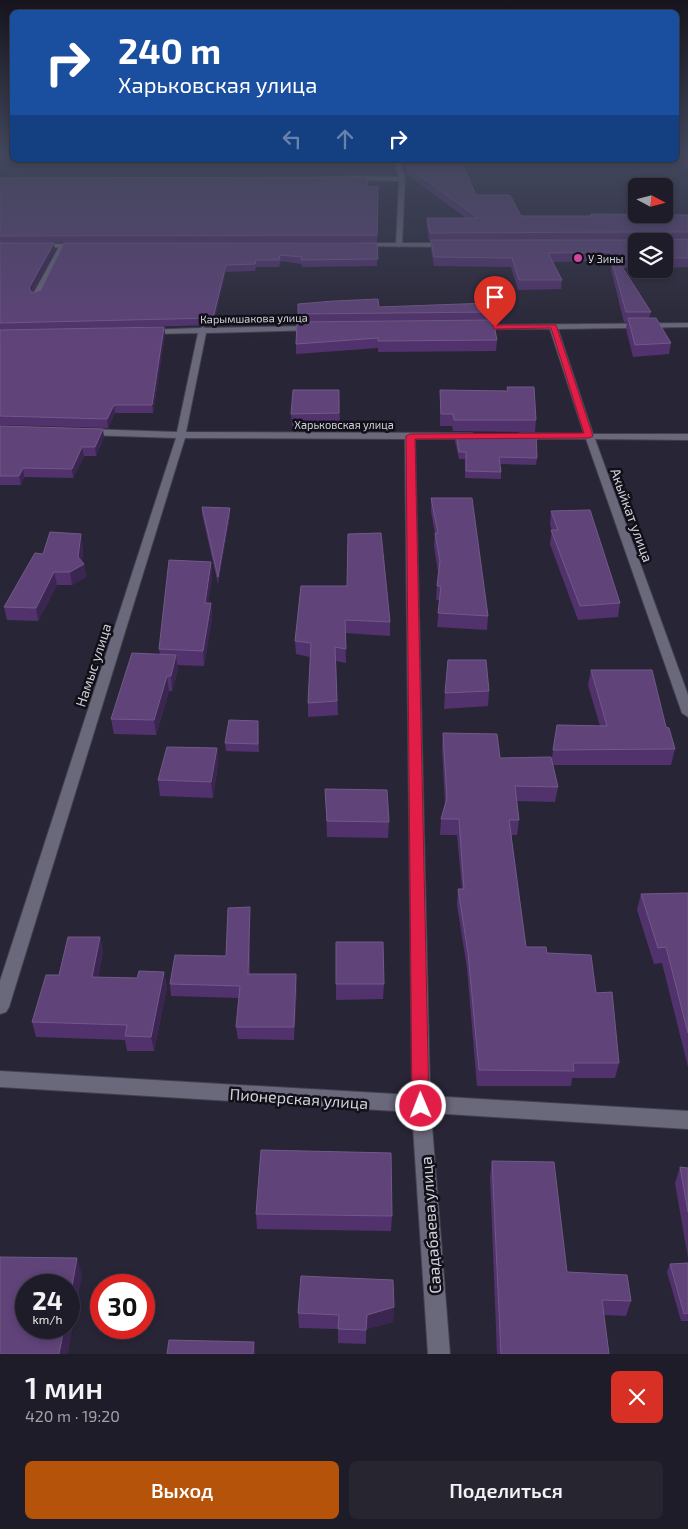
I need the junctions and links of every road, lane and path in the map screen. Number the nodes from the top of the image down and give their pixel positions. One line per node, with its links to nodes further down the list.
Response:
1 (400, 215): 3 (street)
2 (351, 245): 3 (street)
3 (399, 245): 4 (street)
4 (458, 245)
5 (27, 246): 6 (street)
6 (62, 246): 7 (street); 8 (street)
7 (92, 246)
8 (36, 296)
9 (688, 325): 10 (street)
10 (553, 326): 11 (street); 20 (street, Акыйкат улица)
11 (466, 327)
12 (320, 328): 13 (street, Карымшакова улица)
13 (203, 329): 14 (street, Карымшакова улица); 16 (street, Намыс улица)
14 (137, 332)
15 (76, 432): 16 (street, Харьковская улица)
16 (181, 435): 17 (street, Харьковская улица); 23 (street, Намыс улица)
17 (410, 436): 18 (street, Харьковская улица); 25 (street, Саадабаева улица)
18 (480, 436)
19 (510, 436): 20 (street)
20 (589, 436): 21 (street); 22 (street, Акыйкат улица)
21 (688, 437)
22 (688, 713)
23 (0, 1007)
24 (0, 1078): 25 (street, Пионерская улица)
25 (421, 1106): 26 (street, Пионерская улица); 27 (street, Саадабаева улица)
26 (688, 1120)
27 (439, 1354)

